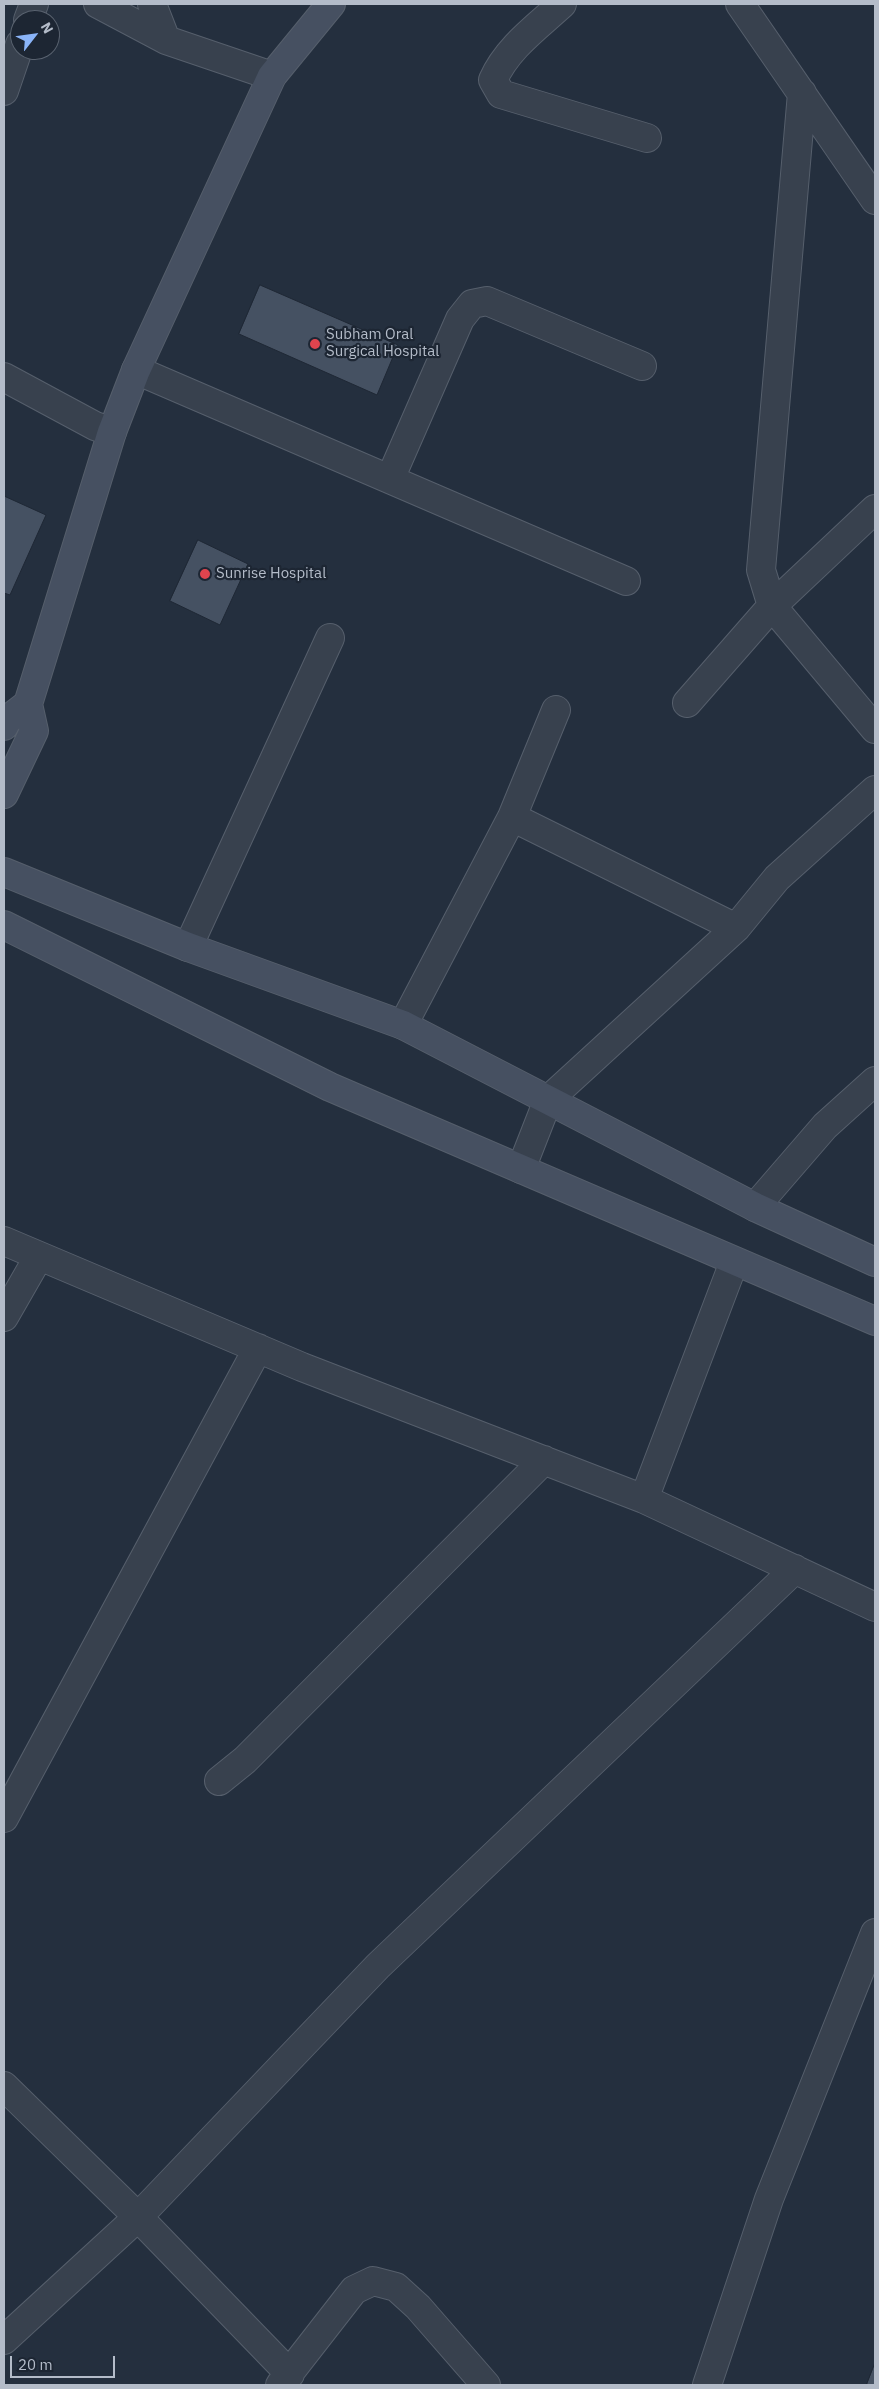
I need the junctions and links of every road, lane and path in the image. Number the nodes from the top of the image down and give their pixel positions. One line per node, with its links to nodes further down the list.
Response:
1 (98, 4): 6 (street)
2 (152, 4): 6 (street)
3 (331, 4): 8 (street)
4 (562, 4): 11 (street)
5 (740, 4): 10 (street)
6 (166, 40): 8 (street)
7 (15, 60): 9 (street)
8 (272, 76): 14 (street)
9 (4, 91)
10 (802, 93): 12 (street); 20 (street)
11 (646, 138)
12 (875, 200)
13 (642, 366): 17 (street)
14 (136, 370): 16 (street); 17 (street)
15 (4, 377): 16 (street)
16 (112, 432): 23 (street)
17 (390, 479): 19 (street)
18 (875, 509): 20 (street)
19 (626, 581)
20 (772, 606): 22 (street); 26 (street)
21 (330, 638): 33 (street)
22 (687, 703)
23 (28, 704): 25 (street); 28 (street)
24 (556, 710): 29 (street)
25 (4, 726)
26 (875, 729)
27 (875, 790): 32 (street)
28 (4, 794)
29 (512, 817): 32 (street); 34 (street)
30 (4, 872): 33 (street)
31 (4, 925): 37 (street)
32 (736, 928): 36 (street)
33 (188, 948): 34 (street)
34 (403, 1025): 36 (street)
35 (875, 1081): 38 (street)
36 (548, 1100): 37 (street); 38 (street)
37 (521, 1170): 41 (street)
38 (755, 1207): 42 (street)
39 (4, 1241): 40 (street)
40 (39, 1256): 43 (street); 45 (street)
41 (734, 1262): 44 (street); 47 (street)
42 (875, 1262)
43 (4, 1317)
44 (875, 1321)
45 (258, 1348): 46 (street); 51 (street)
46 (544, 1460): 47 (street); 50 (street)
47 (644, 1499): 48 (street)
48 (795, 1569): 49 (street); 54 (street)
49 (875, 1607)
50 (219, 1781)
51 (4, 1818)
52 (875, 1933): 58 (street)
53 (4, 2086): 54 (street)
54 (138, 2217): 55 (street); 56 (street)
55 (4, 2340)
56 (285, 2380): 57 (street)
57 (486, 2385)
58 (707, 2385)

